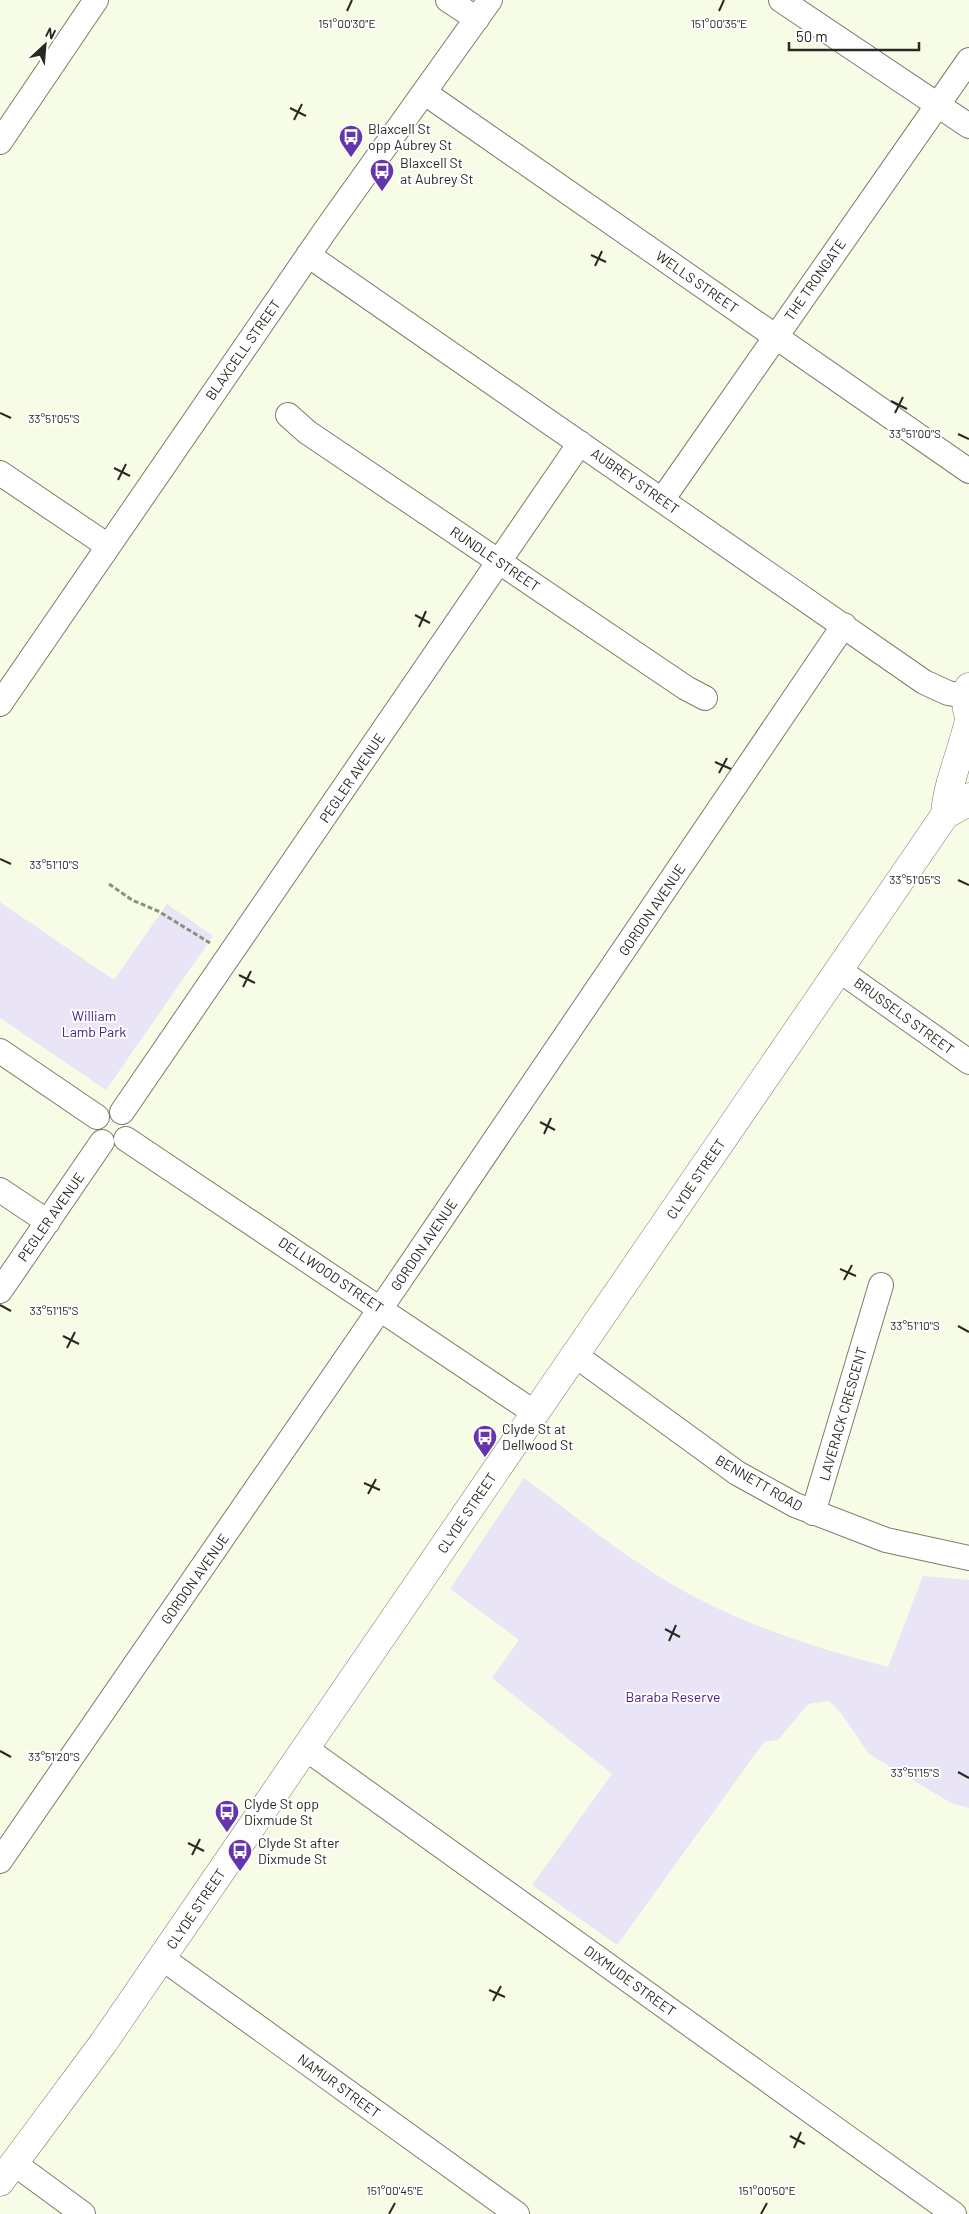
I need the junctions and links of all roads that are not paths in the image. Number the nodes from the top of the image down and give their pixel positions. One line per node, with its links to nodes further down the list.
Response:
1 (96, 0): 10 (street)
2 (448, 0): 5 (street)
3 (490, 0): 5 (street, BLAXCELL STREET)
4 (781, 0): 8 (street)
5 (476, 19): 7 (street, BLAXCELL STREET)
6 (969, 60): 8 (street, THE TRONGATE)
7 (426, 93): 11 (street, BLAXCELL STREET); 12 (street, WELLS STREET)
8 (937, 104): 9 (street); 12 (street, THE TRONGATE)
9 (969, 126)
10 (0, 142)
11 (308, 255): 14 (street, AUBREY STREET); 18 (street, BLAXCELL STREET)
12 (775, 337): 15 (street, WELLS STREET); 17 (street, THE TRONGATE)
13 (288, 415): 19 (street, RUNDLE STREET)
14 (580, 443): 17 (street, AUBREY STREET); 19 (street, PEGLER AVENUE)
15 (969, 471)
16 (0, 473): 18 (street)
17 (662, 500): 20 (street, AUBREY STREET)
18 (108, 546): 22 (street, BLAXCELL STREET)
19 (500, 561): 21 (street, RUNDLE STREET); 29 (street, PEGLER AVENUE)
20 (844, 626): 23 (street, AUBREY STREET); 37 (street, GORDON AVENUE)
21 (705, 698)
22 (0, 704)
23 (968, 705): 25 (main road, CLYDE STREET)
24 (969, 797): 25 (main road, CLYDE STREET)
25 (945, 815): 26 (main road, CLYDE STREET)
26 (839, 970): 28 (street, BRUSSELS STREET); 38 (main road, CLYDE STREET)
27 (0, 1051): 30 (street)
28 (969, 1062)
29 (122, 1112): 30 (street); 31 (street)
30 (97, 1117): 32 (street)
31 (126, 1139): 32 (street); 37 (street, DELLWOOD STREET)
32 (102, 1142): 34 (street, PEGLER AVENUE)
33 (0, 1190): 34 (street)
34 (48, 1222): 36 (street, PEGLER AVENUE)
35 (881, 1285): 40 (street, LAVERACK CRESCENT)
36 (0, 1292)
37 (380, 1309): 39 (street, DELLWOOD STREET); 43 (street, GORDON AVENUE)
38 (575, 1355): 39 (main road, CLYDE STREET); 40 (street, BENNETT ROAD)
39 (536, 1413): 42 (main road, CLYDE STREET)
40 (813, 1513): 41 (street, BENNETT ROAD)
41 (969, 1558)
42 (305, 1748): 44 (main road, CLYDE STREET); 48 (street, DIXMUDE STREET)
43 (0, 1861)
44 (162, 1958): 45 (main road, CLYDE STREET); 47 (street, NAMUR STREET)
45 (7, 2173): 46 (street)
46 (83, 2214)
47 (517, 2214)
48 (954, 2214)

